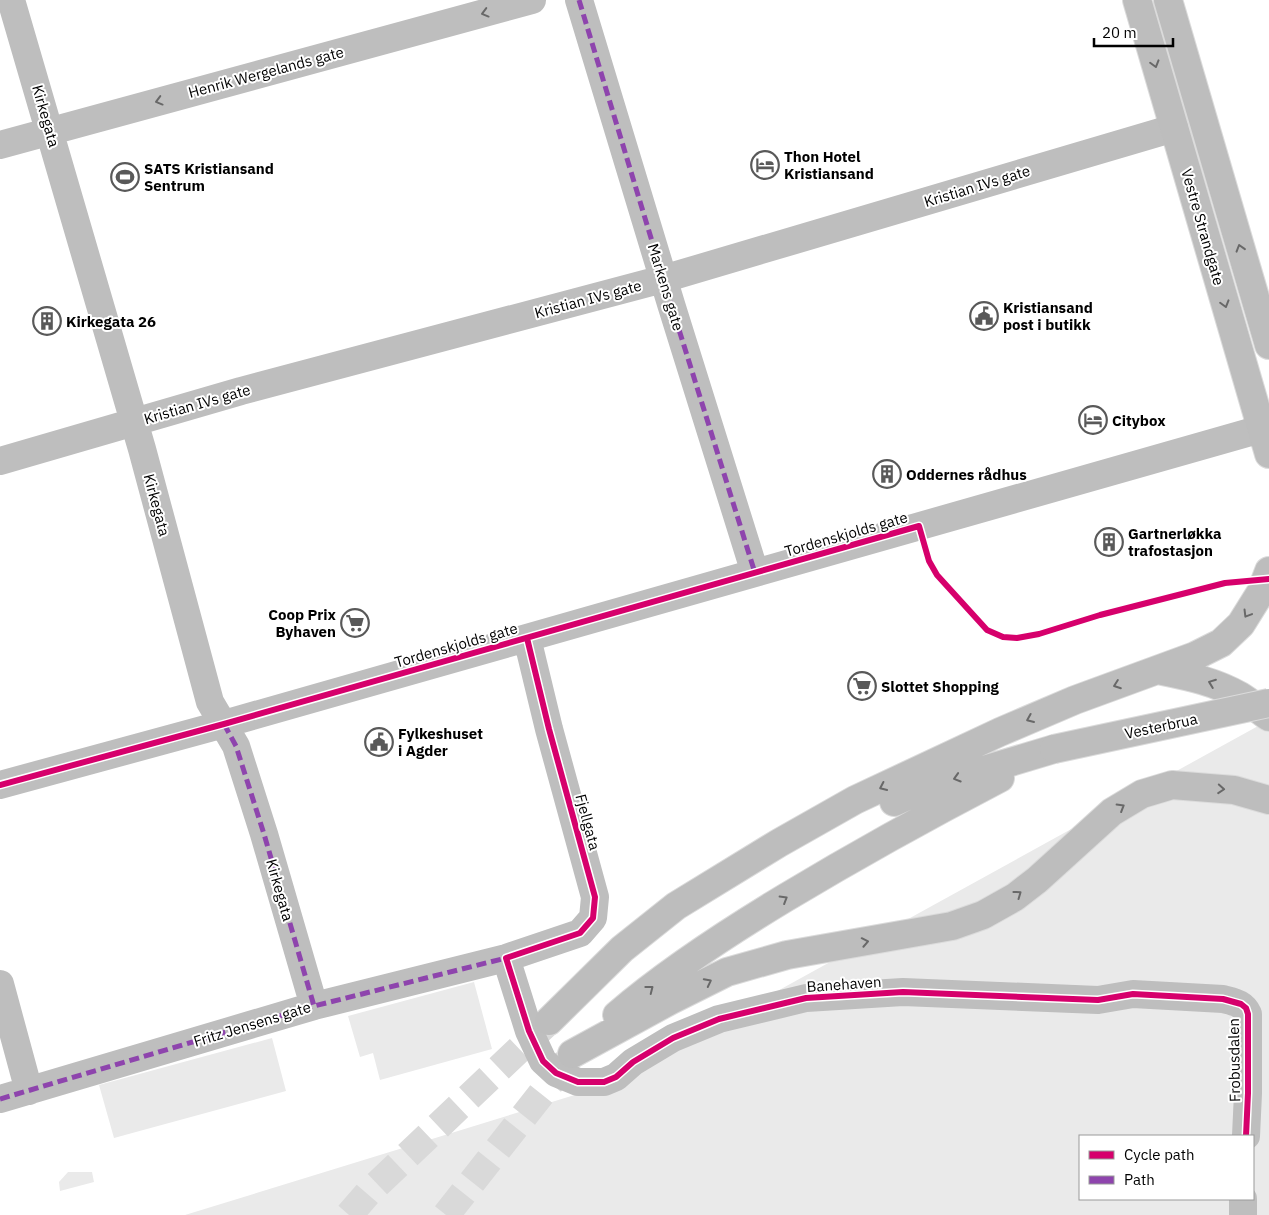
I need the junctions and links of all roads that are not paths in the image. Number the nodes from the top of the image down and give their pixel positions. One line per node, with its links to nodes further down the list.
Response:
1 (11, 0): 7 (street, Kirkegata)
2 (532, 0): 7 (street, Henrik Wergelands gate, one-way to 7)
3 (579, 0): 9 (street, Markens gate)
4 (1137, 0): 6 (main road, Vestre Strandgate, one-way to 6)
5 (1168, 0): 10 (main road, Vestre Strandgate, one-way to 5)
6 (1174, 128): 9 (street, Kristian IVs gate); 12 (main road, Vestre Strandgate, one-way to 12)
7 (50, 131): 8 (street, Henrik Wergelands gate); 11 (street, Kirkegata)
8 (0, 145)
9 (663, 279): 11 (street, Kristian IVs gate); 15 (street, Markens gate)
10 (1269, 345)
11 (134, 421): 13 (street, Kristian IVs gate); 20 (street, Kirkegata)
12 (1265, 442): 15 (street, Tordenskjolds gate)
13 (0, 461)
14 (1269, 571): 17 (main road, one-way to 17)
15 (755, 573): 16 (street, Tordenskjolds gate)
16 (527, 638): 20 (street, Tordenskjolds gate); 24 (street, Fjellgata)
17 (1158, 670): 19 (main road, one-way to 17); 21 (main road)
18 (1269, 703): 21 (main road, Vesterbrua, bridge)
19 (1269, 717)
20 (224, 724): 22 (street, Tordenskjolds gate); 27 (street, Kirkegata)
21 (1054, 749): 23 (main road, one-way to 23)
22 (0, 786)
23 (1269, 800)
24 (506, 958): 26 (street, Banehaven); 27 (street, Fritz Jensens gate)
25 (0, 984): 28 (street)
26 (1223, 999): 30 (street, Frobusdalen)
27 (314, 1006): 28 (street, Fritz Jensens gate)
28 (29, 1091): 29 (street, Fritz Jensens gate)
29 (0, 1099)
30 (1246, 1135)
31 (1244, 1200): 32 (street)
32 (1243, 1215)

